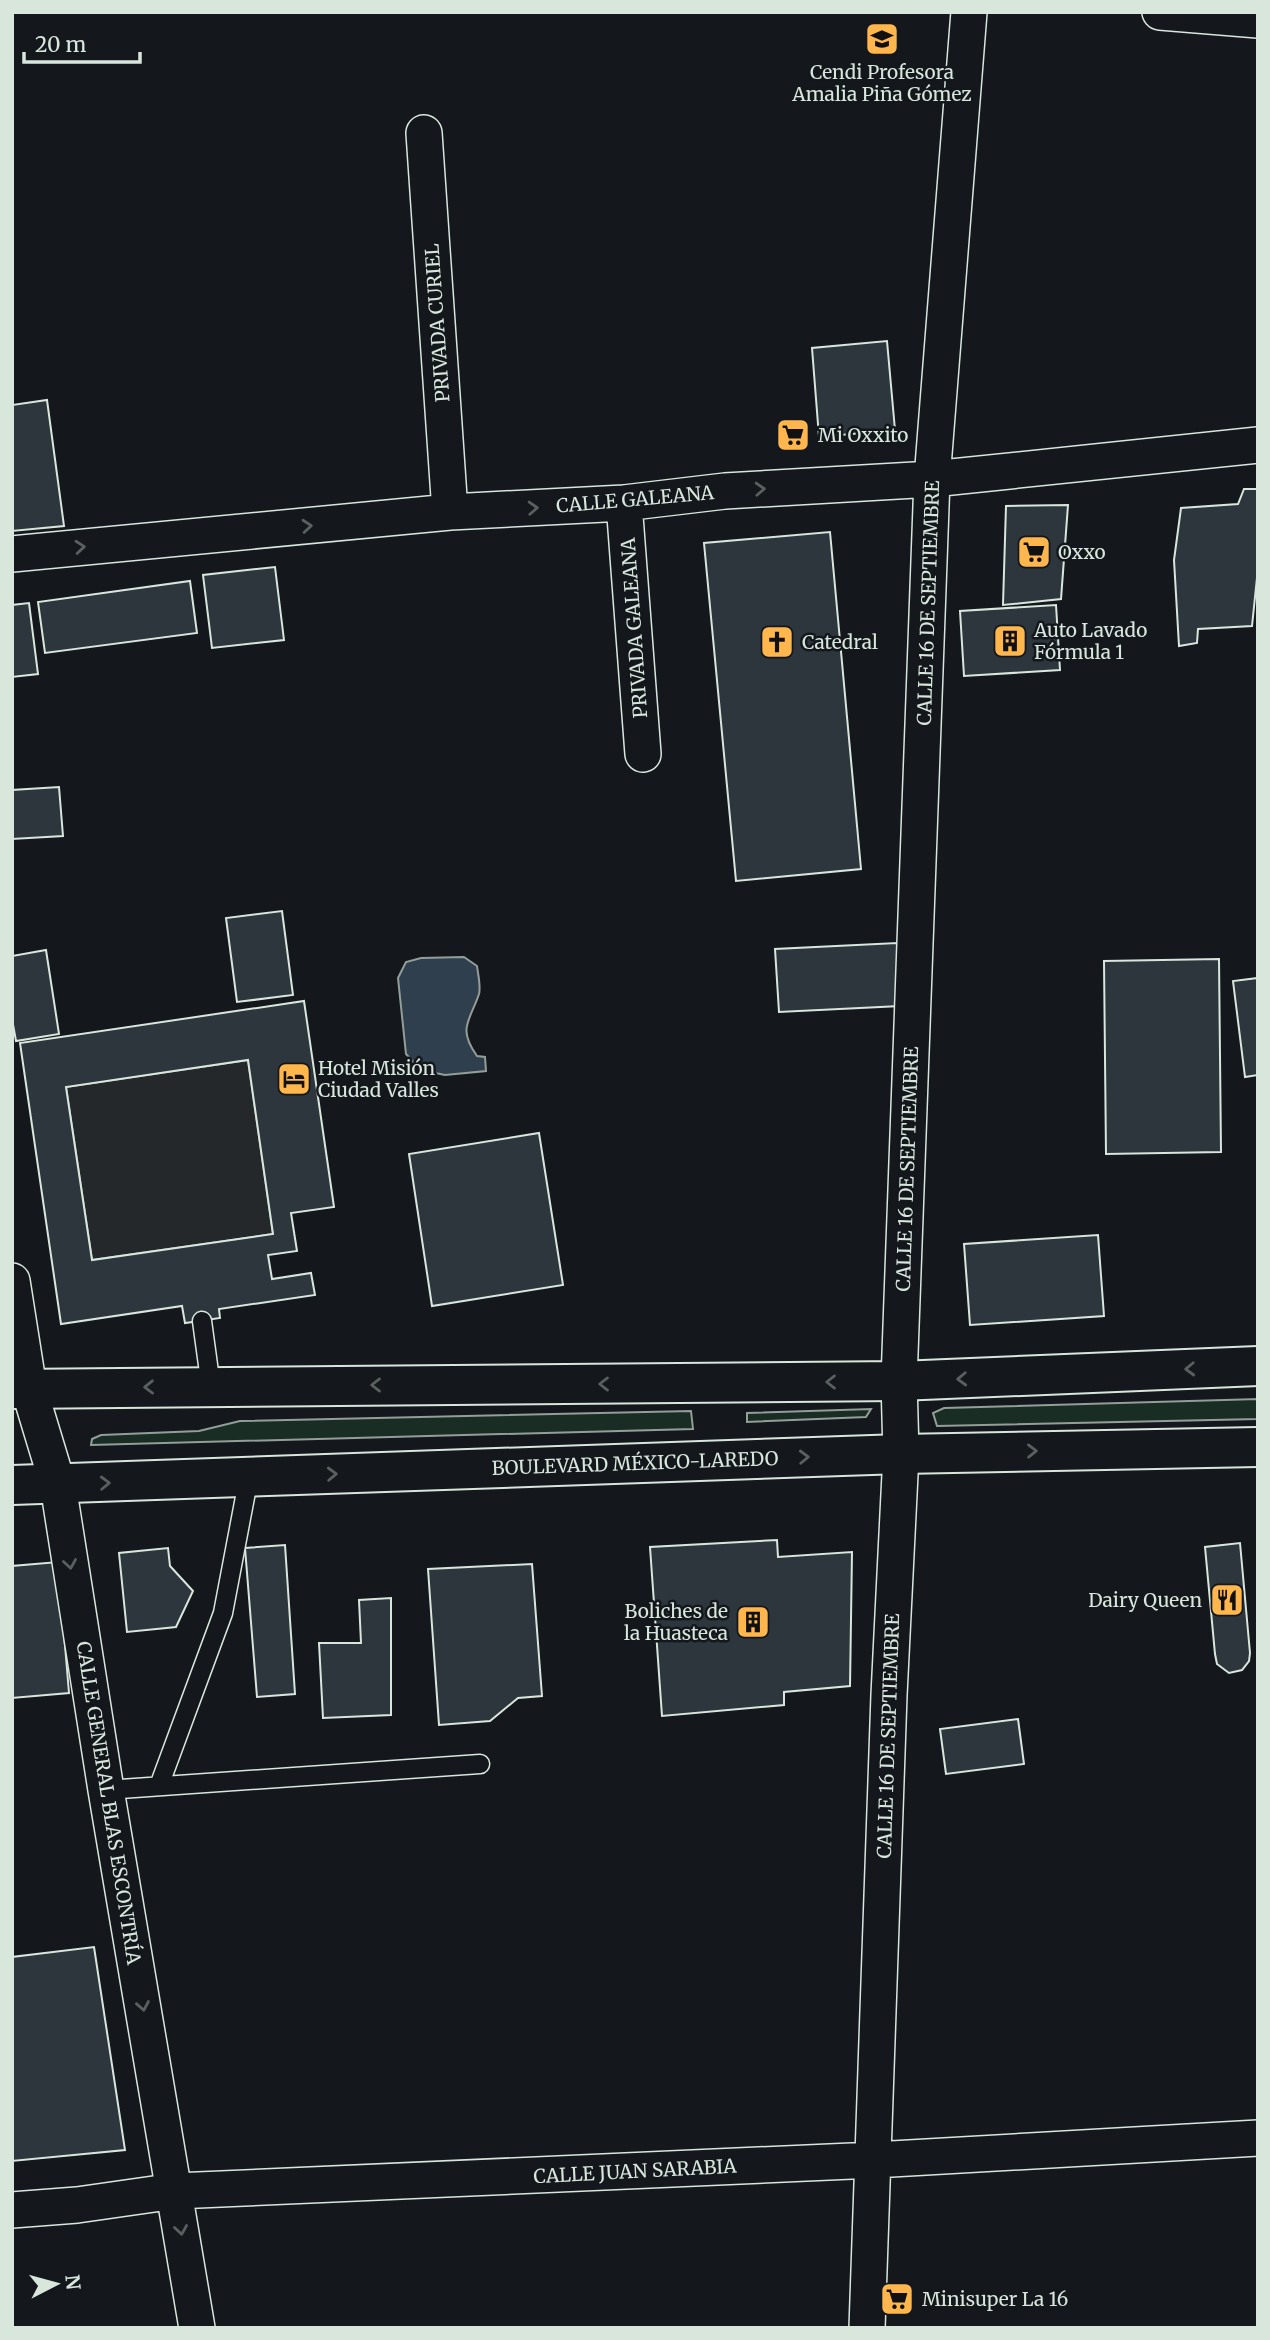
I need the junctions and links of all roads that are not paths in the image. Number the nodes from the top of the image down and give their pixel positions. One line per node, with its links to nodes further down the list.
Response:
1 (969, 12): 6 (street, CALLE 16 DE SEPTIEMBRE)
2 (1160, 12): 3 (street)
3 (1258, 20)
4 (424, 133): 8 (street, PRIVADA CURIEL)
5 (1258, 445): 6 (street, CALLE GALEANA)
6 (932, 479): 7 (street, CALLE GALEANA, one-way to 6); 14 (street, CALLE 16 DE SEPTIEMBRE)
7 (624, 503): 8 (street, CALLE GALEANA, one-way to 7); 10 (street, PRIVADA GALEANA)
8 (450, 512): 9 (street, CALLE GALEANA, one-way to 8)
9 (12, 554)
10 (643, 754)
11 (12, 1282): 16 (street, CALLE GENERAL BLAS ESCONTRÍA)
12 (202, 1321): 15 (lane)
13 (1258, 1366): 14 (main road, one-way to 14)
14 (899, 1381): 15 (main road, one-way to 15); 18 (street, CALLE 16 DE SEPTIEMBRE)
15 (211, 1387): 16 (main road, one-way to 16)
16 (20, 1389): 21 (street, CALLE GENERAL BLAS ESCONTRÍA)
17 (1258, 1447): 18 (main road, BOULEVARD MÉXICO-LAREDO, one-way to 17)
18 (901, 1454): 19 (main road, BOULEVARD MÉXICO-LAREDO, one-way to 18); 26 (street, CALLE 16 DE SEPTIEMBRE)
19 (249, 1476): 21 (main road, BOULEVARD MÉXICO-LAREDO, one-way to 19); 23 (lane)
20 (12, 1485): 21 (main road, BOULEVARD MÉXICO-LAREDO)
21 (58, 1485): 24 (street, CALLE GENERAL BLAS ESCONTRÍA, one-way to 24)
22 (480, 1764): 23 (lane)
23 (159, 1786): 24 (lane)
24 (106, 1790): 27 (street, CALLE GENERAL BLAS ESCONTRÍA, one-way to 27)
25 (1258, 2138): 26 (street, CALLE JUAN SARABIA)
26 (874, 2160): 27 (street, CALLE JUAN SARABIA); 30 (street, CALLE 16 DE SEPTIEMBRE)
27 (175, 2191): 28 (street, CALLE JUAN SARABIA); 29 (street, CALLE GENERAL BLAS ESCONTRÍA, one-way to 29)
28 (12, 2210)
29 (197, 2328)
30 (867, 2328)

